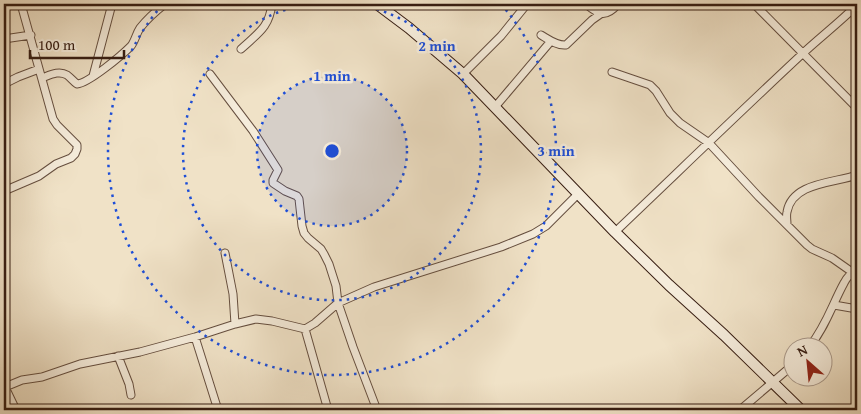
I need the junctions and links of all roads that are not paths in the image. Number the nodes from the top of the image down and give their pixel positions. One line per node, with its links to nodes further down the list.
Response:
1 (21, 4): 12 (street)
2 (112, 4): 22 (street)
3 (165, 4): 22 (street)
4 (272, 4): 16 (street)
5 (527, 4): 21 (street)
6 (586, 4): 11 (street)
7 (618, 4): 11 (street)
8 (754, 4): 17 (street)
9 (383, 5): 21 (street)
10 (857, 5): 17 (street)
11 (602, 13): 15 (street)
12 (31, 35): 14 (street); 18 (street)
13 (541, 35): 15 (street)
14 (4, 39)
15 (551, 41): 25 (street)
16 (241, 49)
17 (802, 54): 26 (street); 27 (street)
18 (39, 69): 23 (street); 24 (street)
19 (612, 72): 27 (street)
20 (210, 74): 35 (street)
21 (463, 74): 25 (street)
22 (92, 76): 23 (street)
23 (42, 78): 29 (street)
24 (4, 84)
25 (495, 106): 30 (street)
26 (857, 108)
27 (709, 143): 31 (street); 32 (street)
28 (857, 175): 31 (street)
29 (4, 190)
30 (578, 194): 32 (street); 35 (street)
31 (786, 224): 34 (street)
32 (615, 232): 44 (street)
33 (225, 253): 38 (street)
34 (855, 272): 36 (street)
35 (338, 303): 39 (street); 50 (street)
36 (834, 305): 37 (street); 40 (street)
37 (857, 309)
38 (235, 324): 39 (street); 41 (street)
39 (305, 330): 49 (street)
40 (819, 336)
41 (195, 337): 42 (street); 48 (street)
42 (118, 356): 45 (street); 46 (street)
43 (784, 372): 44 (street)
44 (772, 382): 51 (street); 52 (street)
45 (4, 386): 47 (street)
46 (131, 395)
47 (16, 410)
48 (218, 410)
49 (328, 410)
50 (377, 410)
51 (740, 410)
52 (801, 410)

